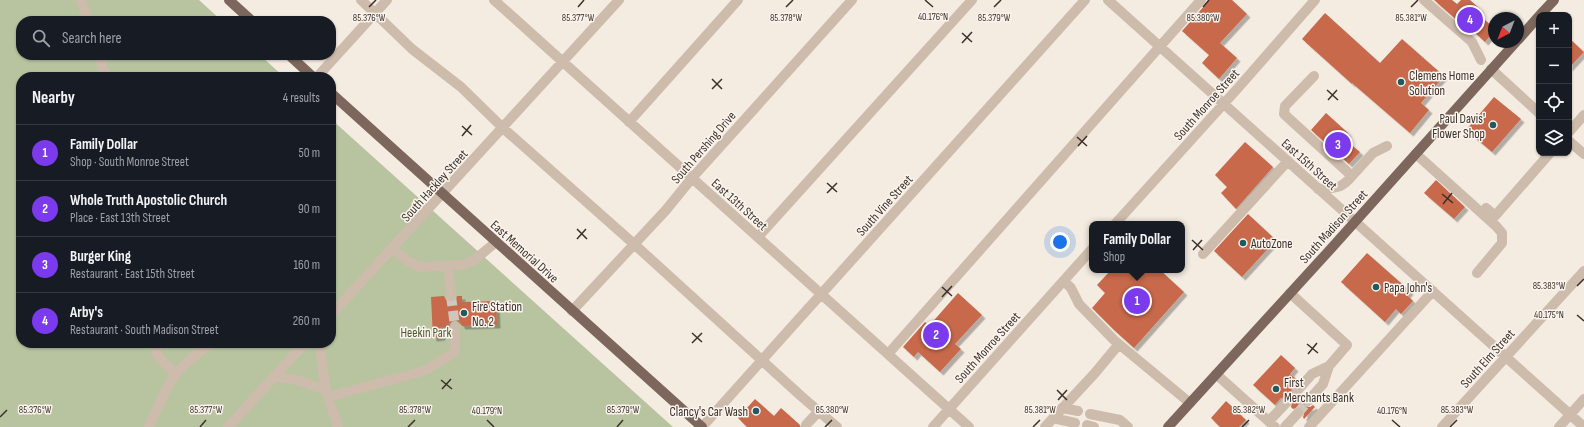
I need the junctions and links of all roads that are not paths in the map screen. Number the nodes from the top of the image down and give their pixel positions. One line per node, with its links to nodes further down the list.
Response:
1 (81, 0): 18 (street)
2 (228, 0): 19 (main road)
3 (361, 0): 17 (street)
4 (387, 0): 17 (street)
5 (619, 0): 29 (street, South Hackley Street)
6 (738, 0): 39 (street)
7 (852, 0): 49 (street, South Pershing Drive)
8 (972, 0): 55 (street)
9 (1085, 0): 67 (street, South Vine Street)
10 (1108, 0): 22 (street, East 15th Street)
11 (1201, 0): 22 (street)
12 (1316, 0): 36 (street, South Monroe Street)
13 (1424, 0): 28 (street)
14 (1554, 0): 16 (main road)
15 (500, 2): 29 (street, East 13th Street)
16 (1544, 12)
17 (375, 13): 24 (street); 40 (street)
18 (86, 16)
19 (246, 16)
20 (1536, 20): 21 (main road)
21 (1524, 33)
22 (1160, 46): 36 (street, East 15th Street); 77 (street)
23 (1511, 48): 30 (main road, South Madison Street)
24 (336, 56)
25 (100, 60): 31 (street)
26 (295, 60): 32 (main road)
27 (332, 60): 33 (street)
28 (1481, 60)
29 (563, 62): 39 (street, East 13th Street); 40 (street, South Hackley Street)
30 (1492, 69): 37 (street); 44 (main road, South Madison Street)
31 (104, 72)
32 (308, 72)
33 (322, 72)
34 (1314, 76): 48 (street)
35 (336, 98): 52 (main road, East Memorial Drive)
36 (1224, 103): 47 (street, East 15th Street); 53 (street, South Monroe Street)
37 (1536, 110)
38 (1584, 115): 41 (street)
39 (629, 122): 49 (street, East 13th Street)
40 (503, 128): 52 (street, South Hackley Street); 57 (street)
41 (1572, 129)
42 (1572, 144): 45 (street)
43 (1387, 146): 48 (street)
44 (1416, 154): 50 (street); 54 (main road, South Madison Street)
45 (1584, 154)
46 (1547, 156): 50 (street)
47 (1288, 161): 51 (street, East 15th Street); 60 (street)
48 (1352, 176): 51 (street)
49 (692, 178): 55 (street, East 13th Street); 57 (street, South Pershing Drive)
50 (1442, 178): 63 (street)
51 (1318, 189): 54 (street, East 15th Street)
52 (443, 194): 56 (main road, East Memorial Drive); 58 (street, South Hackley Street)
53 (1118, 221)
54 (1354, 222): 65 (street, East 15th Street); 66 (main road, South Madison Street)
55 (758, 238): 67 (street, East 13th Street)
56 (496, 242): 61 (street); 70 (main road, East Memorial Drive)
57 (634, 244): 70 (street, South Pershing Drive); 79 (street)
58 (393, 249): 61 (street); 69 (street, South Hackley Street)
59 (1089, 252): 64 (street, South Monroe Street)
60 (1203, 254)
61 (448, 266): 68 (street)
62 (1584, 271): 78 (street, South Elm Street)
63 (1477, 273)
64 (1064, 281): 72 (street); 91 (street, South Monroe Street)
65 (1432, 291): 78 (street, East 15th Street); 112 (street)
66 (1290, 293): 80 (street); 81 (main road, South Madison Street)
67 (821, 294): 77 (street, East 13th Street); 79 (street, South Vine Street)
68 (451, 296)
69 (336, 310)
70 (572, 311): 104 (main road, East Memorial Drive)
71 (455, 326): 85 (street)
72 (1119, 344): 89 (street); 90 (street)
73 (156, 348): 82 (street)
74 (205, 348): 82 (street)
75 (300, 348): 83 (street)
76 (320, 348): 85 (street)
77 (888, 354): 91 (street, East 13th Street)
78 (1506, 357): 96 (street, East 15th Street); 113 (street, South Elm Street)
79 (762, 360): 93 (street); 104 (street, South Vine Street)
80 (1329, 366): 84 (street); 87 (street)
81 (1216, 374): 89 (main road, South Madison Street); 99 (street)
82 (176, 375): 101 (street)
83 (275, 376): 85 (street); 102 (street)
84 (1297, 391)
85 (327, 393): 103 (street)
86 (1584, 399): 96 (street)
87 (1308, 401)
88 (1286, 402): 99 (street)
89 (1190, 403): 110 (main road, South Madison Street)
90 (1062, 408): 92 (street); 97 (street)
91 (949, 409): 106 (street, South Monroe Street); 107 (street, East 13th Street)
92 (1078, 411)
93 (819, 412): 100 (street); 105 (street)
94 (1298, 413): 111 (street)
95 (1090, 414): 109 (street)
96 (1570, 415): 114 (street); 115 (street, East 15th Street)
97 (1053, 418): 98 (street); 108 (street)
98 (1075, 423)
99 (1272, 424)
100 (806, 425)
101 (149, 427)
102 (228, 427)
103 (338, 427)
104 (702, 427)
105 (837, 427)
106 (933, 427)
107 (969, 427)
108 (1045, 427)
109 (1128, 427)
110 (1168, 427)
111 (1285, 427)
112 (1309, 427)
113 (1442, 427)
114 (1559, 427)
115 (1584, 427)

